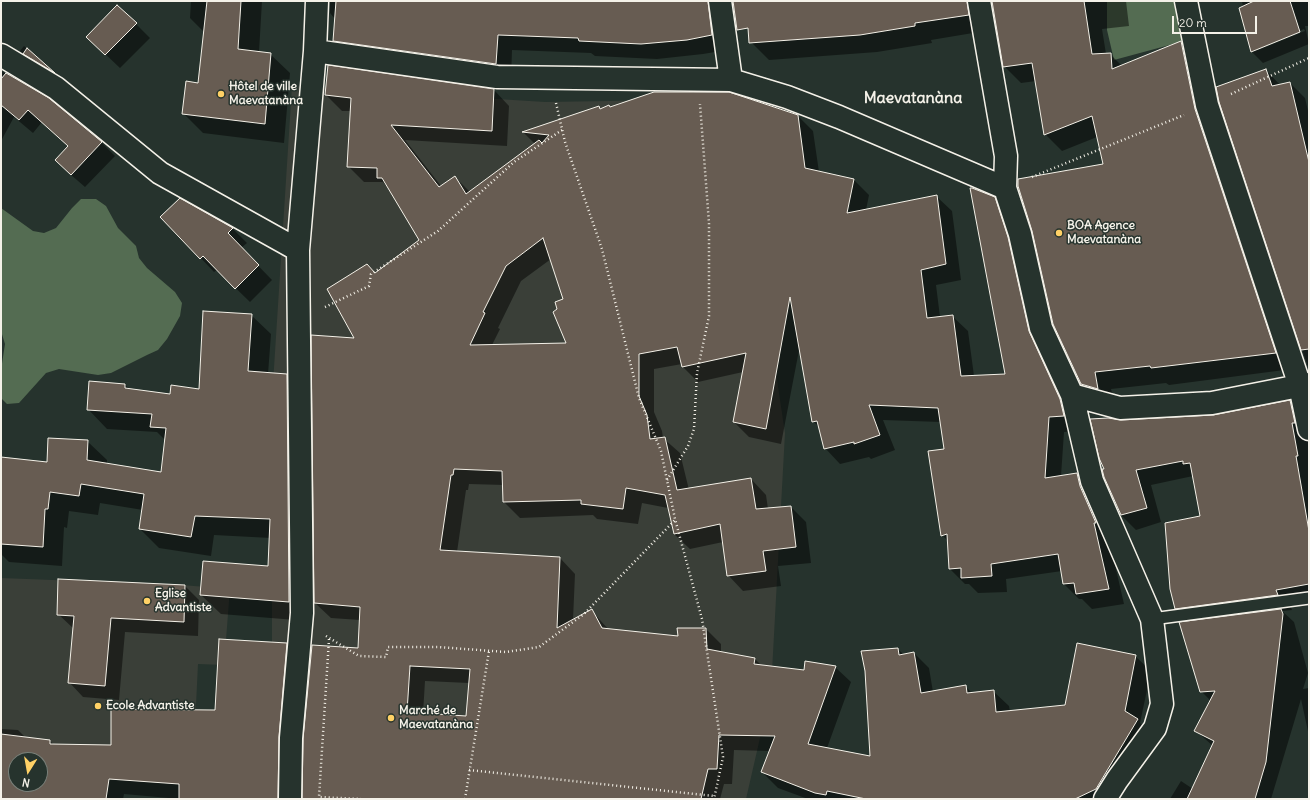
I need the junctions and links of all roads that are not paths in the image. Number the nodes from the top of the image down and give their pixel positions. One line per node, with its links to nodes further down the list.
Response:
1 (317, 1): 5 (street)
2 (720, 1): 7 (street)
3 (979, 1): 8 (street)
4 (1186, 1): 10 (street)
5 (316, 51): 7 (street); 9 (street)
6 (1, 55): 9 (street)
7 (731, 80): 8 (street)
8 (1005, 188): 11 (street)
9 (298, 250): 15 (street)
10 (1304, 385): 11 (street); 12 (street)
11 (1072, 395): 14 (street)
12 (1309, 429)
13 (1309, 598): 14 (lane)
14 (1152, 620): 16 (street)
15 (290, 799)
16 (1105, 799)

